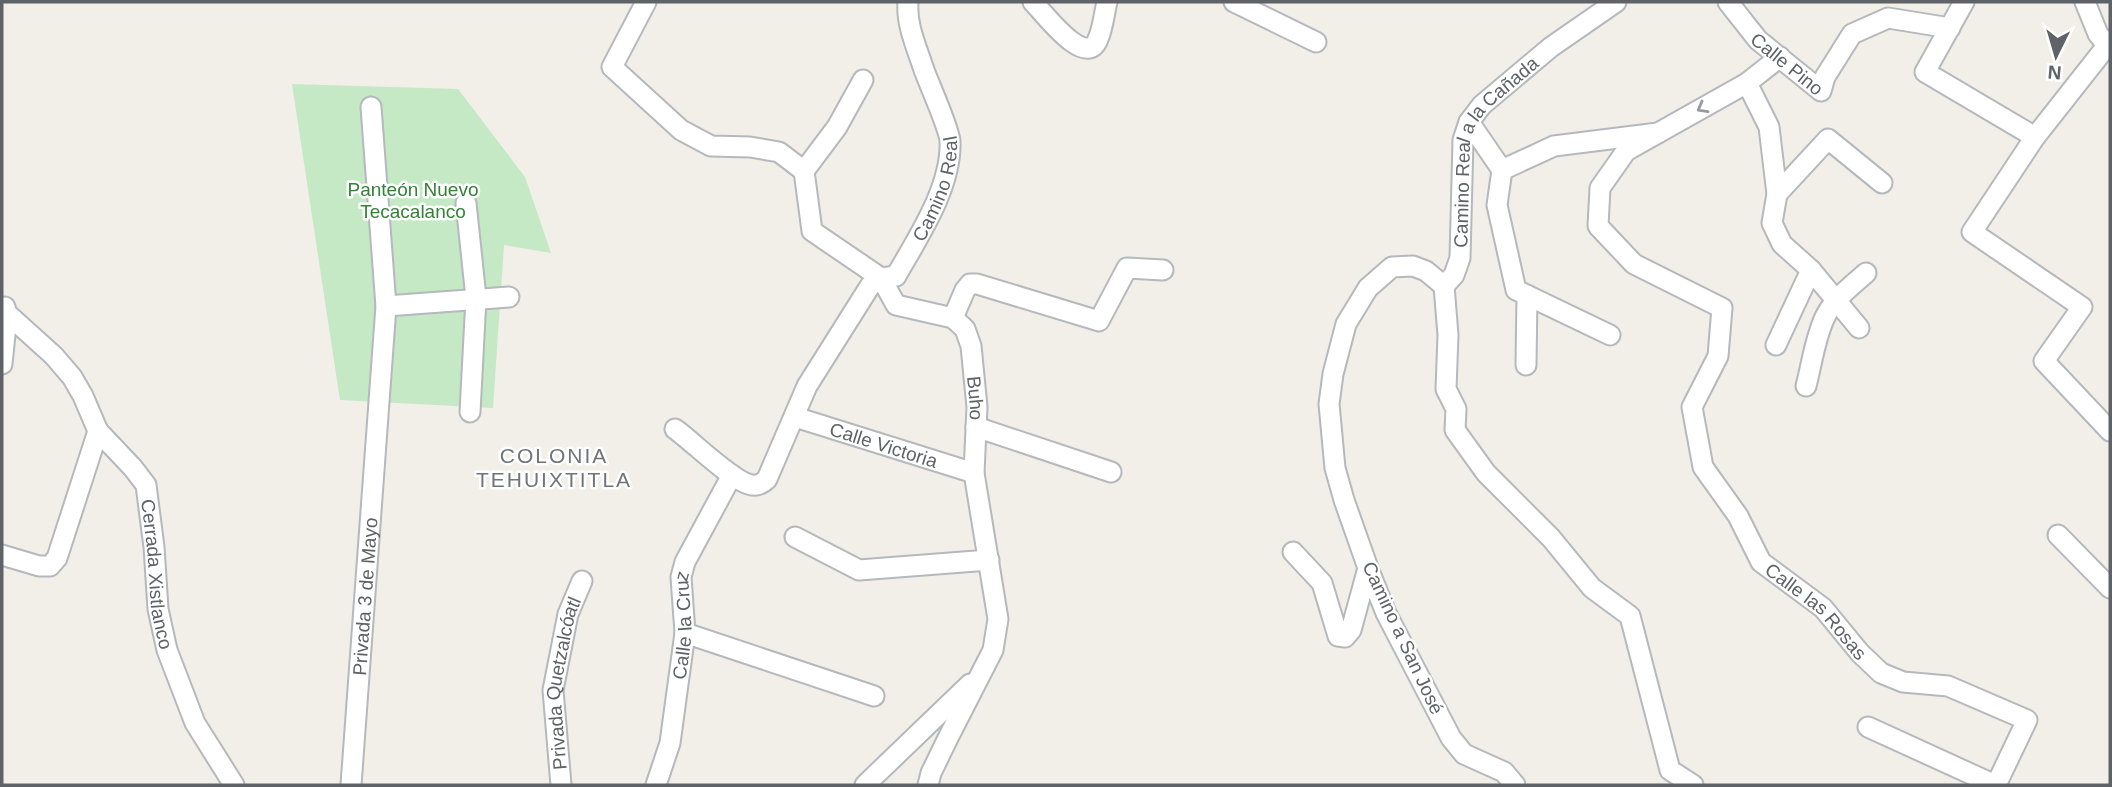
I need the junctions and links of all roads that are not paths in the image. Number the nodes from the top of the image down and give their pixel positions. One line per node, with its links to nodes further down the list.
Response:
1 (646, 2): 21 (street)
2 (908, 2): 28 (street, Camino Real)
3 (1033, 2): 4 (street)
4 (1107, 2)
5 (1234, 2): 11 (street)
6 (1616, 2): 17 (street, Camino Real a la Cañada)
7 (1728, 2): 13 (street, Calle Pino)
8 (1964, 2): 10 (street)
9 (2085, 2): 12 (street)
10 (1950, 28): 13 (street, Calle Pino); 19 (street)
11 (1316, 42)
12 (2109, 44): 19 (street)
13 (1780, 57): 15 (street)
14 (863, 80): 21 (street)
15 (1747, 83): 18 (street, one-way to 18); 23 (street)
16 (371, 107): 34 (street, Privada 3 de Mayo)
17 (1469, 121): 20 (street); 29 (street, Camino Real a la Cañada)
18 (1658, 133): 20 (street); 72 (street, Calle las Rosas)
19 (2035, 137): 48 (street)
20 (1502, 170): 30 (street)
21 (804, 171): 28 (street)
22 (1882, 183): 23 (street)
23 (1777, 194): 26 (street)
24 (467, 203): 32 (street)
25 (1163, 270): 36 (street)
26 (1811, 270): 33 (street); 39 (street)
27 (1866, 272): 33 (street)
28 (881, 278): 36 (street); 44 (street)
29 (1444, 286): 57 (street, Camino a San José); 71 (street)
30 (1527, 295): 38 (street); 41 (street)
31 (509, 297): 32 (street)
32 (476, 298): 34 (street); 43 (street)
33 (1836, 300): 37 (street); 42 (street)
34 (386, 306): 65 (street, Privada 3 de Mayo)
35 (4, 307): 40 (street); 47 (street, Cerrada Xistlanco)
36 (953, 318): 45 (street, Buho)
37 (1859, 328)
38 (1610, 335)
39 (1776, 345)
40 (2, 364)
41 (1526, 365)
42 (1806, 386)
43 (470, 412)
44 (795, 417): 49 (street, Calle Victoria); 51 (street)
45 (976, 426): 49 (street, Buho); 50 (street)
46 (674, 429): 51 (street)
47 (97, 431): 55 (street); 64 (street, Cerrada Xistlanco)
48 (2110, 431)
49 (974, 472): 56 (street, Buho)
50 (1111, 472)
51 (732, 475): 60 (street, Calle la Cruz)
52 (2058, 535): 59 (street)
53 (795, 537): 56 (street)
54 (1293, 552): 57 (street)
55 (2, 555)
56 (989, 560): 61 (street, Buho)
57 (1368, 568): 70 (street, Camino a San José)
58 (582, 581): 66 (street, Privada Quetzalcóatl)
59 (2110, 588)
60 (685, 633): 62 (street); 67 (street, Calle la Cruz)
61 (980, 673): 68 (street); 69 (street, Buho)
62 (874, 696)
63 (1868, 727): 72 (street)
64 (234, 785)
65 (351, 785)
66 (561, 785)
67 (656, 785)
68 (864, 785)
69 (928, 785)
70 (1515, 785)
71 (1693, 785)
72 (1996, 785)

